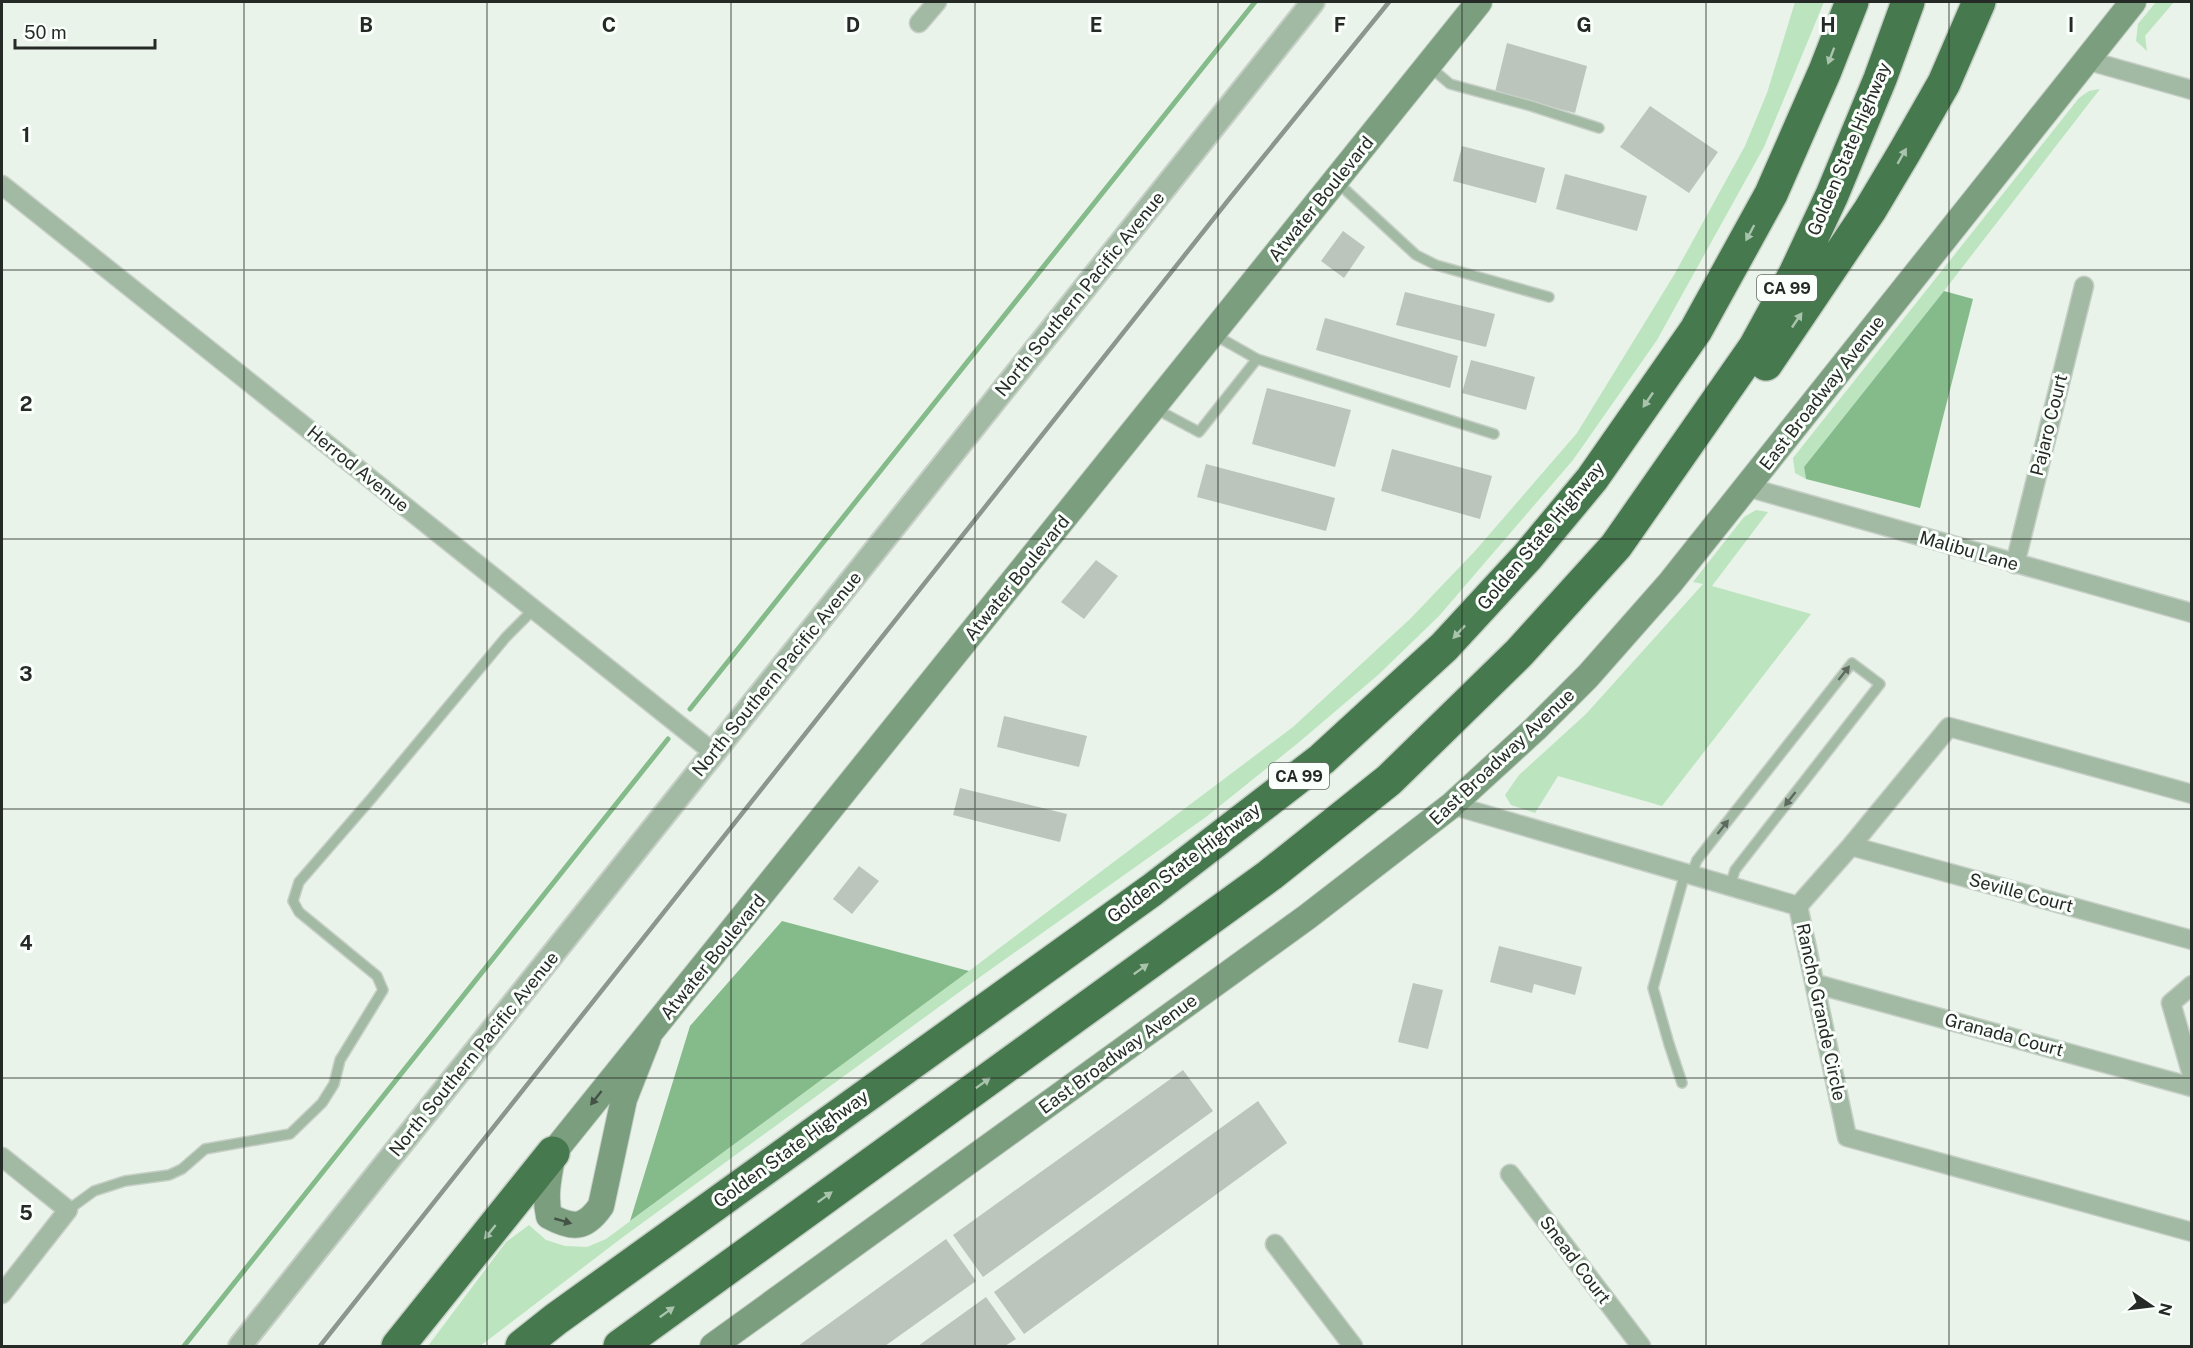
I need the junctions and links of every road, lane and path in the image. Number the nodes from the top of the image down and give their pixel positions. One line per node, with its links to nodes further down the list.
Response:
1 (937, 2): 8 (street)
2 (1313, 2): 26 (street, North Southern Pacific Avenue)
3 (1479, 2): 10 (main road, Atwater Boulevard)
4 (1852, 2): 49 (highway, Golden State Highway / CA 99, one-way to 49)
5 (1908, 2): 22 (highway, Golden State Highway / CA 99)
6 (1979, 2): 22 (highway, one-way to 6)
7 (2133, 2): 9 (main road, East Broadway Avenue)
8 (920, 23)
9 (2086, 60): 11 (street); 21 (main road, East Broadway Avenue)
10 (1428, 66): 12 (lane); 13 (main road, Atwater Boulevard)
11 (2192, 90)
12 (1599, 128)
13 (1336, 181): 16 (lane); 17 (main road, Atwater Boulevard)
14 (2, 185): 24 (street, Herrod Avenue)
15 (2084, 286): 23 (street, Pajaro Court)
16 (1549, 297)
17 (1213, 334): 18 (lane); 19 (main road, Atwater Boulevard)
18 (1257, 358): 19 (lane); 20 (lane)
19 (1154, 408): 36 (main road, Atwater Boulevard)
20 (1494, 434)
21 (1747, 488): 23 (street, Malibu Lane); 28 (main road, East Broadway Avenue)
22 (1616, 546): 50 (highway, Golden State Highway / CA 99, one-way to 22)
23 (2015, 564): 25 (street, Malibu Lane)
24 (534, 609): 26 (street, Herrod Avenue); 43 (lane)
25 (2192, 614)
26 (714, 753): 47 (street, North Southern Pacific Avenue)
27 (2192, 794): 29 (street, Rancho Grande Circle)
28 (1452, 805): 30 (street); 51 (main road, East Broadway Avenue)
29 (1851, 846): 32 (street, Rancho Grande Circle); 33 (street, Seville Court)
30 (1688, 874): 31 (street); 31 (lane, one-way to 31); 38 (lane)
31 (1730, 886): 32 (street)
32 (1798, 906): 34 (street, Rancho Grande Circle)
33 (2192, 940)
34 (1816, 984): 39 (street, Granada Court); 44 (street, Rancho Grande Circle)
35 (2192, 985): 37 (street)
36 (648, 1038): 40 (main road, Atwater Boulevard, one-way to 40); 40 (main road, one-way to 36)
37 (2192, 1075)
38 (1682, 1083)
39 (2192, 1087)
40 (553, 1153): 48 (highway, one-way to 48)
41 (2, 1157): 43 (street)
42 (1510, 1174): 53 (street, Snead Court)
43 (69, 1209): 46 (street)
44 (2192, 1232)
45 (1275, 1244): 52 (street)
46 (2, 1294)
47 (240, 1347)
48 (398, 1347)
49 (522, 1347)
50 (620, 1347)
51 (713, 1347)
52 (1353, 1347)
53 (1641, 1347)

